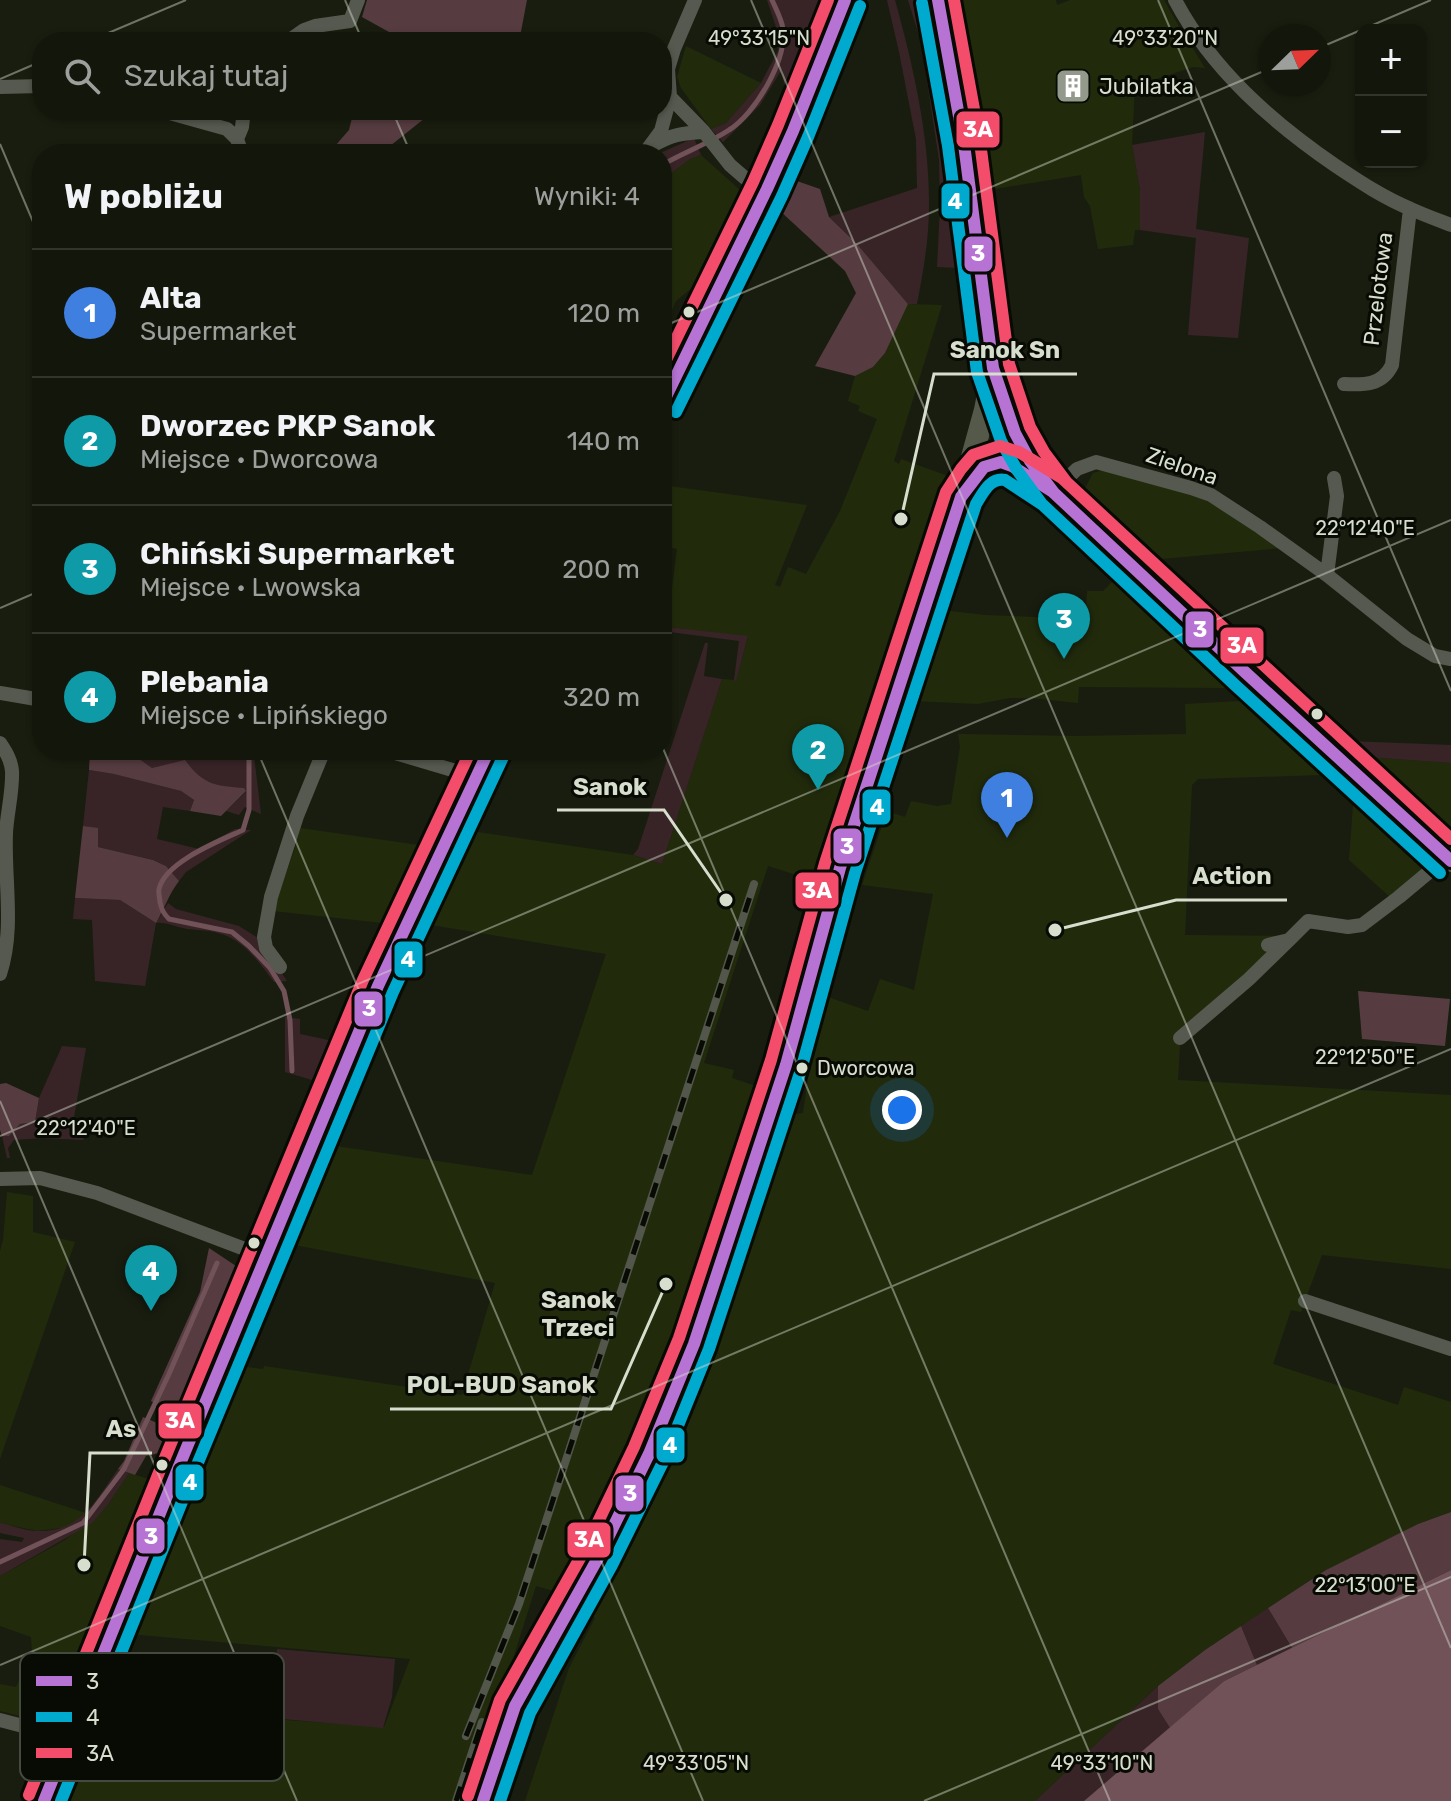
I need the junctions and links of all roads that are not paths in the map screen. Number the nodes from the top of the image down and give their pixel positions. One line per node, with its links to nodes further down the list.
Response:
1 (358, 0): 6 (street)
2 (695, 0): 7 (street)
3 (845, 0): 19 (main road)
4 (938, 0): 22 (main road)
5 (1175, 0): 20 (street)
6 (301, 32)
7 (672, 56)
8 (32, 86): 9 (street)
9 (0, 87)
10 (672, 99): 14 (street)
11 (195, 120): 15 (street)
12 (243, 120): 15 (street)
13 (664, 120): 17 (street)
14 (704, 132): 18 (street); 19 (street)
15 (237, 139): 16 (street)
16 (239, 144)
17 (652, 144)
18 (658, 144)
19 (767, 189): 23 (main road)
20 (1410, 209): 21 (street); 24 (street, Przelotowa)
21 (1451, 225)
22 (993, 368): 26 (main road); 27 (main road)
23 (672, 384)
24 (1344, 384)
25 (1334, 478): 28 (street)
26 (1053, 492): 27 (main road); 28 (street, Zielona); 37 (main road)
27 (961, 497): 52 (main road)
28 (1327, 575): 29 (street, Zielona)
29 (1451, 659)
30 (0, 693): 31 (street)
31 (32, 698)
32 (0, 743): 41 (street)
33 (320, 760): 40 (street)
34 (419, 760): 36 (street)
35 (484, 760): 36 (main road)
36 (476, 777): 44 (main road)
37 (1449, 859): 38 (street)
38 (1289, 940): 39 (street); 42 (street)
39 (1268, 945)
40 (280, 967)
41 (0, 974)
42 (1180, 1038)
43 (0, 1179): 44 (street)
44 (266, 1257): 47 (main road)
45 (1305, 1301): 46 (street)
46 (1451, 1349)
47 (103, 1653)
48 (0, 1720): 49 (street)
49 (20, 1725)
50 (52, 1781): 51 (main road)
51 (44, 1801)
52 (483, 1801)

